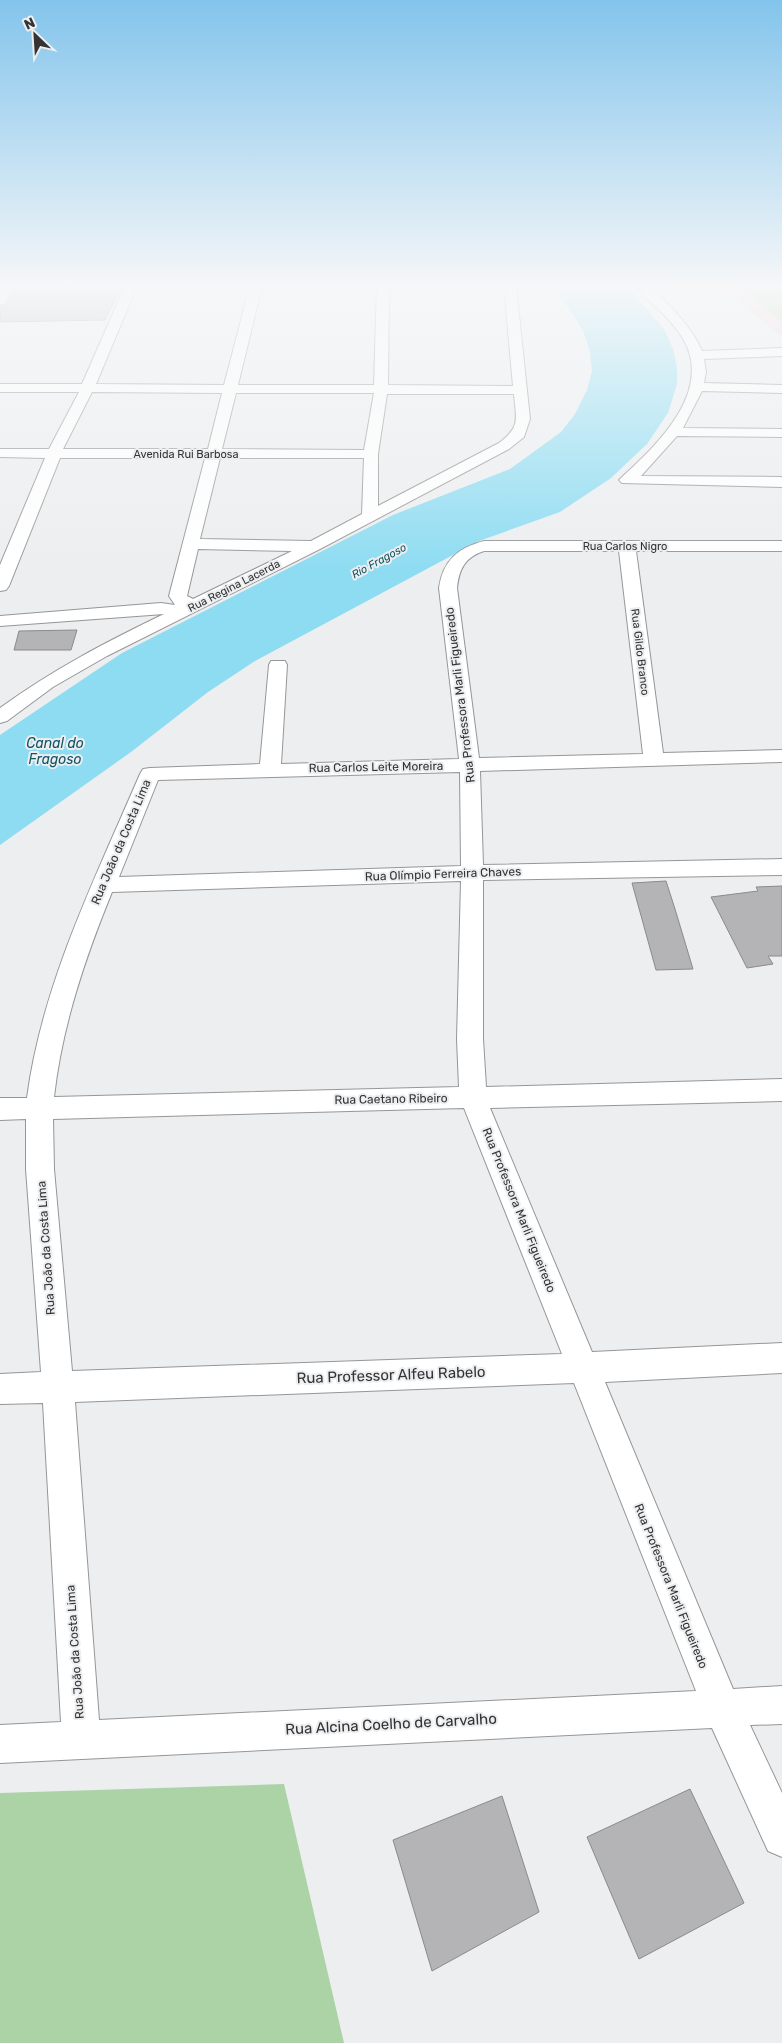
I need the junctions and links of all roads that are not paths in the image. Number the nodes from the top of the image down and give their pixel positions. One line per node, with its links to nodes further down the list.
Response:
1 (90, 381): 8 (street)
2 (232, 381): 9 (street)
3 (382, 381): 10 (street)
4 (519, 381): 12 (street, Rua Regina Lacerda)
5 (697, 381): 6 (street)
6 (697, 387): 11 (street); 13 (street)
7 (0, 388): 8 (street)
8 (87, 389): 9 (street); 16 (street)
9 (230, 389): 10 (street); 17 (street)
10 (382, 389): 12 (street); 18 (street)
11 (782, 389)
12 (520, 390): 20 (street, Rua Regina Lacerda)
13 (671, 432): 14 (street); 19 (street)
14 (782, 433)
15 (0, 453): 16 (street, Avenida Rui Barbosa)
16 (54, 453): 17 (street, Avenida Rui Barbosa); 26 (street)
17 (213, 454): 18 (street, Avenida Rui Barbosa); 21 (street)
18 (371, 454): 20 (street)
19 (782, 482)
20 (370, 516): 22 (street, Rua Regina Lacerda)
21 (191, 544): 22 (street); 27 (street)
22 (314, 546): 27 (street, Rua Regina Lacerda)
23 (626, 546): 24 (street, Rua Carlos Nigro); 25 (street, Rua Carlos Nigro); 33 (street, Rua Gildo Branco)
24 (782, 546)
25 (469, 550): 34 (street, Rua Professora Marli Figueiredo)
26 (0, 586)
27 (195, 605): 28 (street, Rua Regina Lacerda)
28 (177, 614): 29 (street, Rua Regina Lacerda); 31 (street)
29 (0, 621)
30 (278, 665): 35 (street)
31 (2, 714)
32 (782, 756): 33 (street, Rua Carlos Leite Moreira)
33 (654, 758): 34 (street, Rua Carlos Leite Moreira)
34 (470, 764): 35 (street, Rua Carlos Leite Moreira); 38 (street, Rua Professora Marli Figueiredo)
35 (270, 770): 36 (street, Rua Carlos Leite Moreira)
36 (150, 774): 39 (street, Rua João da Costa Lima)
37 (782, 867): 38 (street, Rua Olímpio Ferreira Chaves)
38 (472, 873): 39 (street, Rua Olímpio Ferreira Chaves); 41 (street, Rua Professora Marli Figueiredo)
39 (104, 885): 42 (street, Rua João da Costa Lima)
40 (782, 1090): 41 (street, Rua Caetano Ribeiro)
41 (473, 1098): 42 (street, Rua Caetano Ribeiro); 45 (street, Rua Professora Marli Figueiredo)
42 (39, 1108): 43 (street, Rua Caetano Ribeiro); 46 (street, Rua João da Costa Lima)
43 (0, 1109)
44 (782, 1358): 45 (street, Rua Professor Alfeu Rabelo)
45 (582, 1368): 46 (street, Rua Professor Alfeu Rabelo); 49 (street, Rua Professora Marli Figueiredo)
46 (58, 1387): 47 (street, Rua Professor Alfeu Rabelo); 50 (street, Rua João da Costa Lima)
47 (0, 1389)
48 (782, 1705): 49 (street, Rua Alcina Coelho de Carvalho)
49 (722, 1708): 50 (street, Rua Alcina Coelho de Carvalho); 52 (street, Rua Professora Marli Figueiredo)
50 (81, 1740): 51 (street, Rua Alcina Coelho de Carvalho)
51 (0, 1744)
52 (782, 1837)

